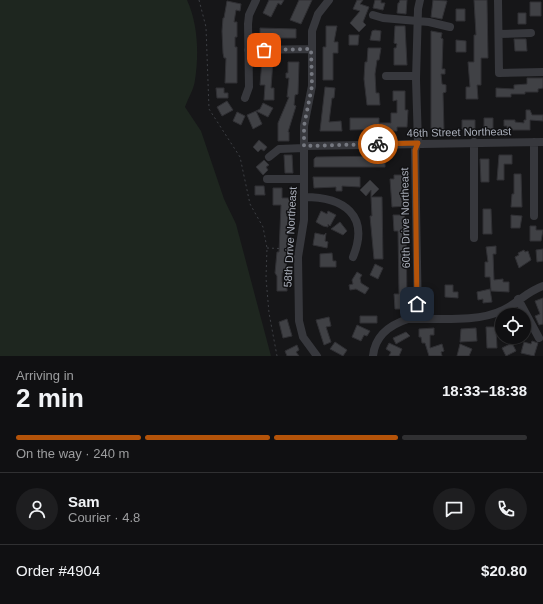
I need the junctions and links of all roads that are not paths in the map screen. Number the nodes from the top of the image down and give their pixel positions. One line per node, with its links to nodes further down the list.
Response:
1 (256, 0): 11 (street)
2 (329, 0): 10 (street, 58th Drive Northeast)
3 (420, 0): 6 (street, 60th Drive Northeast)
4 (498, 0): 9 (street)
5 (373, 15): 6 (street)
6 (418, 20): 7 (street); 14 (street, 60th Drive Northeast)
7 (450, 27)
8 (531, 33): 9 (street)
9 (499, 34): 12 (street)
10 (311, 49): 11 (street); 20 (street, 58th Drive Northeast)
11 (248, 50): 15 (street)
12 (543, 72)
13 (386, 76): 14 (street)
14 (416, 76): 19 (street, 60th Drive Northeast)
15 (245, 98)
16 (474, 142): 17 (street, 46th Street Northeast); 19 (street, 46th Street Northeast); 26 (street)
17 (534, 142): 18 (street, 46th Street Northeast); 25 (street)
18 (543, 142)
19 (418, 143): 20 (street, 46th Street Northeast); 30 (street, 60th Drive Northeast)
20 (304, 147): 21 (street, 46th Street Northeast); 23 (street, 58th Drive Northeast)
21 (269, 157)
22 (267, 179): 23 (street)
23 (304, 179): 24 (street, 58th Drive Northeast)
24 (304, 197): 27 (street); 32 (street, 58th Drive Northeast)
25 (534, 216)
26 (474, 238)
27 (354, 257)
28 (543, 286): 29 (street)
29 (518, 299): 30 (street); 31 (street)
30 (418, 319): 33 (street)
31 (539, 338)
32 (317, 356)
33 (372, 356)

